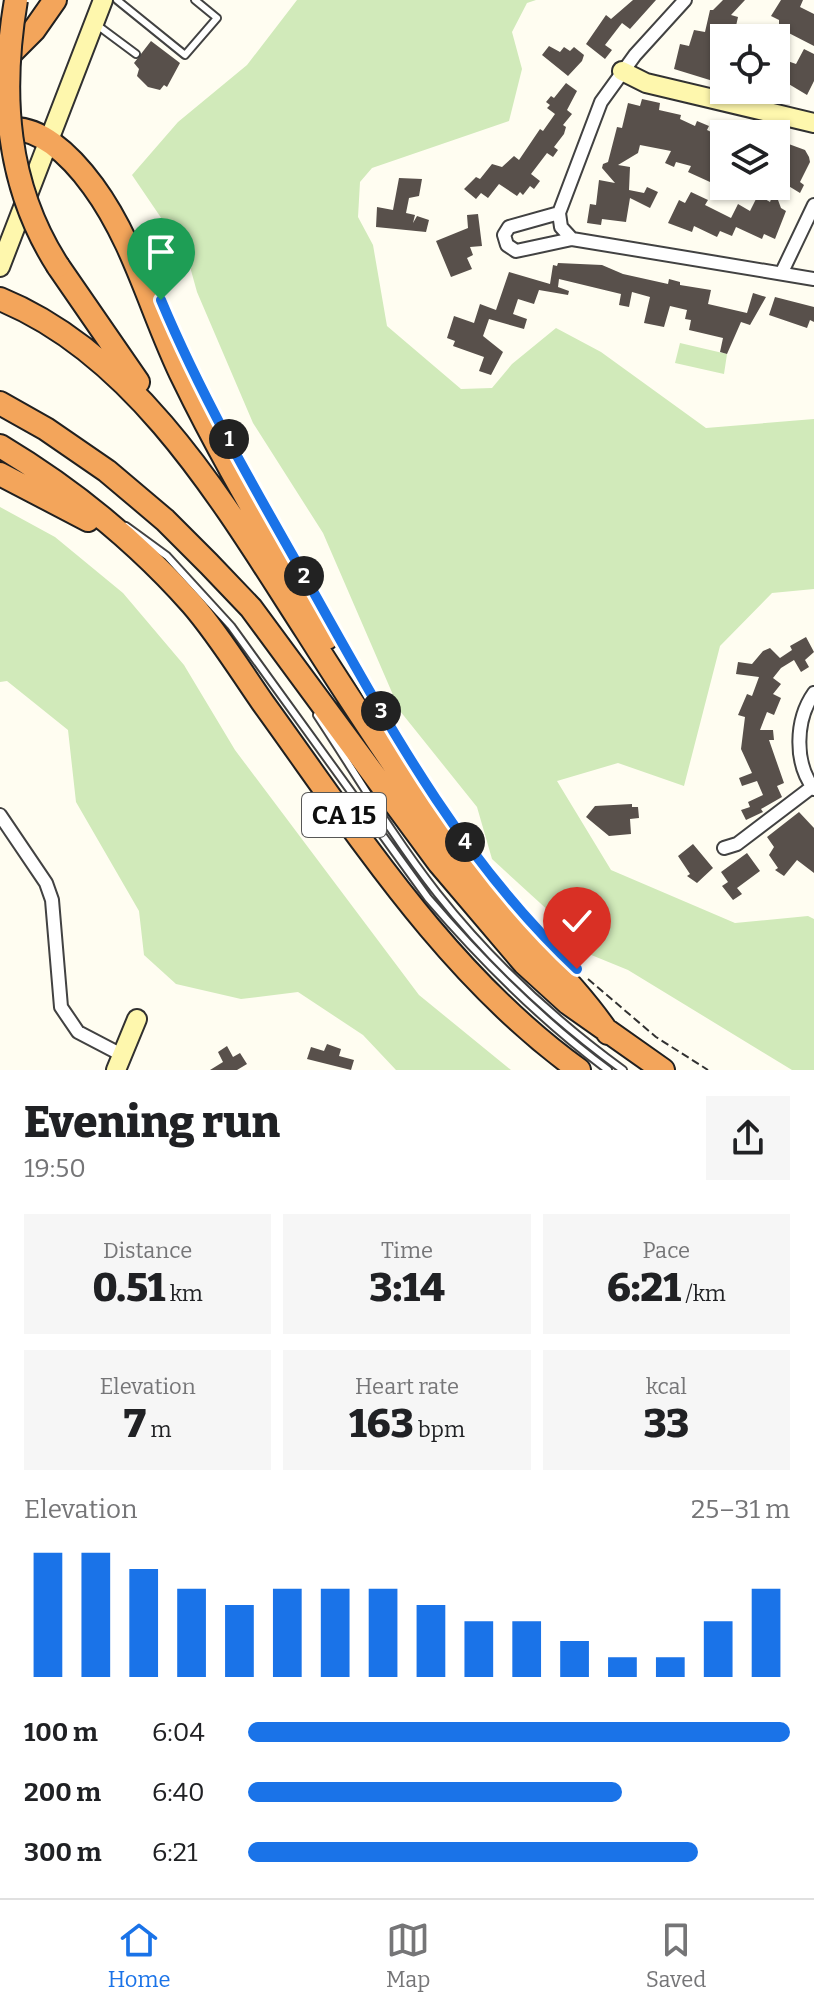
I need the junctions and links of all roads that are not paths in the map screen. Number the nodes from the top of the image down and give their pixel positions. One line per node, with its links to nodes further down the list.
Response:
1 (16, 0): 22 (highway, bridge)
2 (55, 0): 9 (highway)
3 (103, 0): 7 (street)
4 (117, 0): 5 (lane)
5 (195, 0)
6 (685, 0): 10 (street)
7 (94, 22): 8 (lane); 13 (street)
8 (136, 54)
9 (0, 64)
10 (622, 71): 11 (street); 15 (street)
11 (814, 123)
12 (0, 132): 13 (highway)
13 (49, 143): 17 (street); 33 (highway)
14 (814, 205): 18 (street)
15 (559, 213): 16 (street); 16 (street)
16 (572, 239): 18 (street)
17 (0, 267)
18 (782, 272): 19 (street)
19 (814, 279)
20 (0, 299): 22 (highway)
21 (0, 403): 29 (highway, CA 15)
22 (165, 428): 33 (highway)
23 (0, 446): 27 (highway, CA 15)
24 (0, 462): 26 (highway)
25 (0, 474): 26 (highway)
26 (59, 505): 28 (highway)
27 (87, 506): 28 (highway, CA 15); 41 (lane)
28 (128, 541): 40 (highway, CA 15)
29 (209, 564): 30 (lane); 38 (highway, CA 15)
30 (235, 605)
31 (814, 693): 34 (street)
32 (310, 705): 42 (lane)
33 (376, 735): 38 (highway)
34 (813, 788): 36 (street)
35 (0, 815): 39 (street)
36 (724, 848)
37 (137, 1019): 39 (street)
38 (608, 1033): 43 (highway, CA 15)
39 (119, 1063)
40 (579, 1070)
41 (608, 1070)
42 (623, 1070)
43 (663, 1070)

